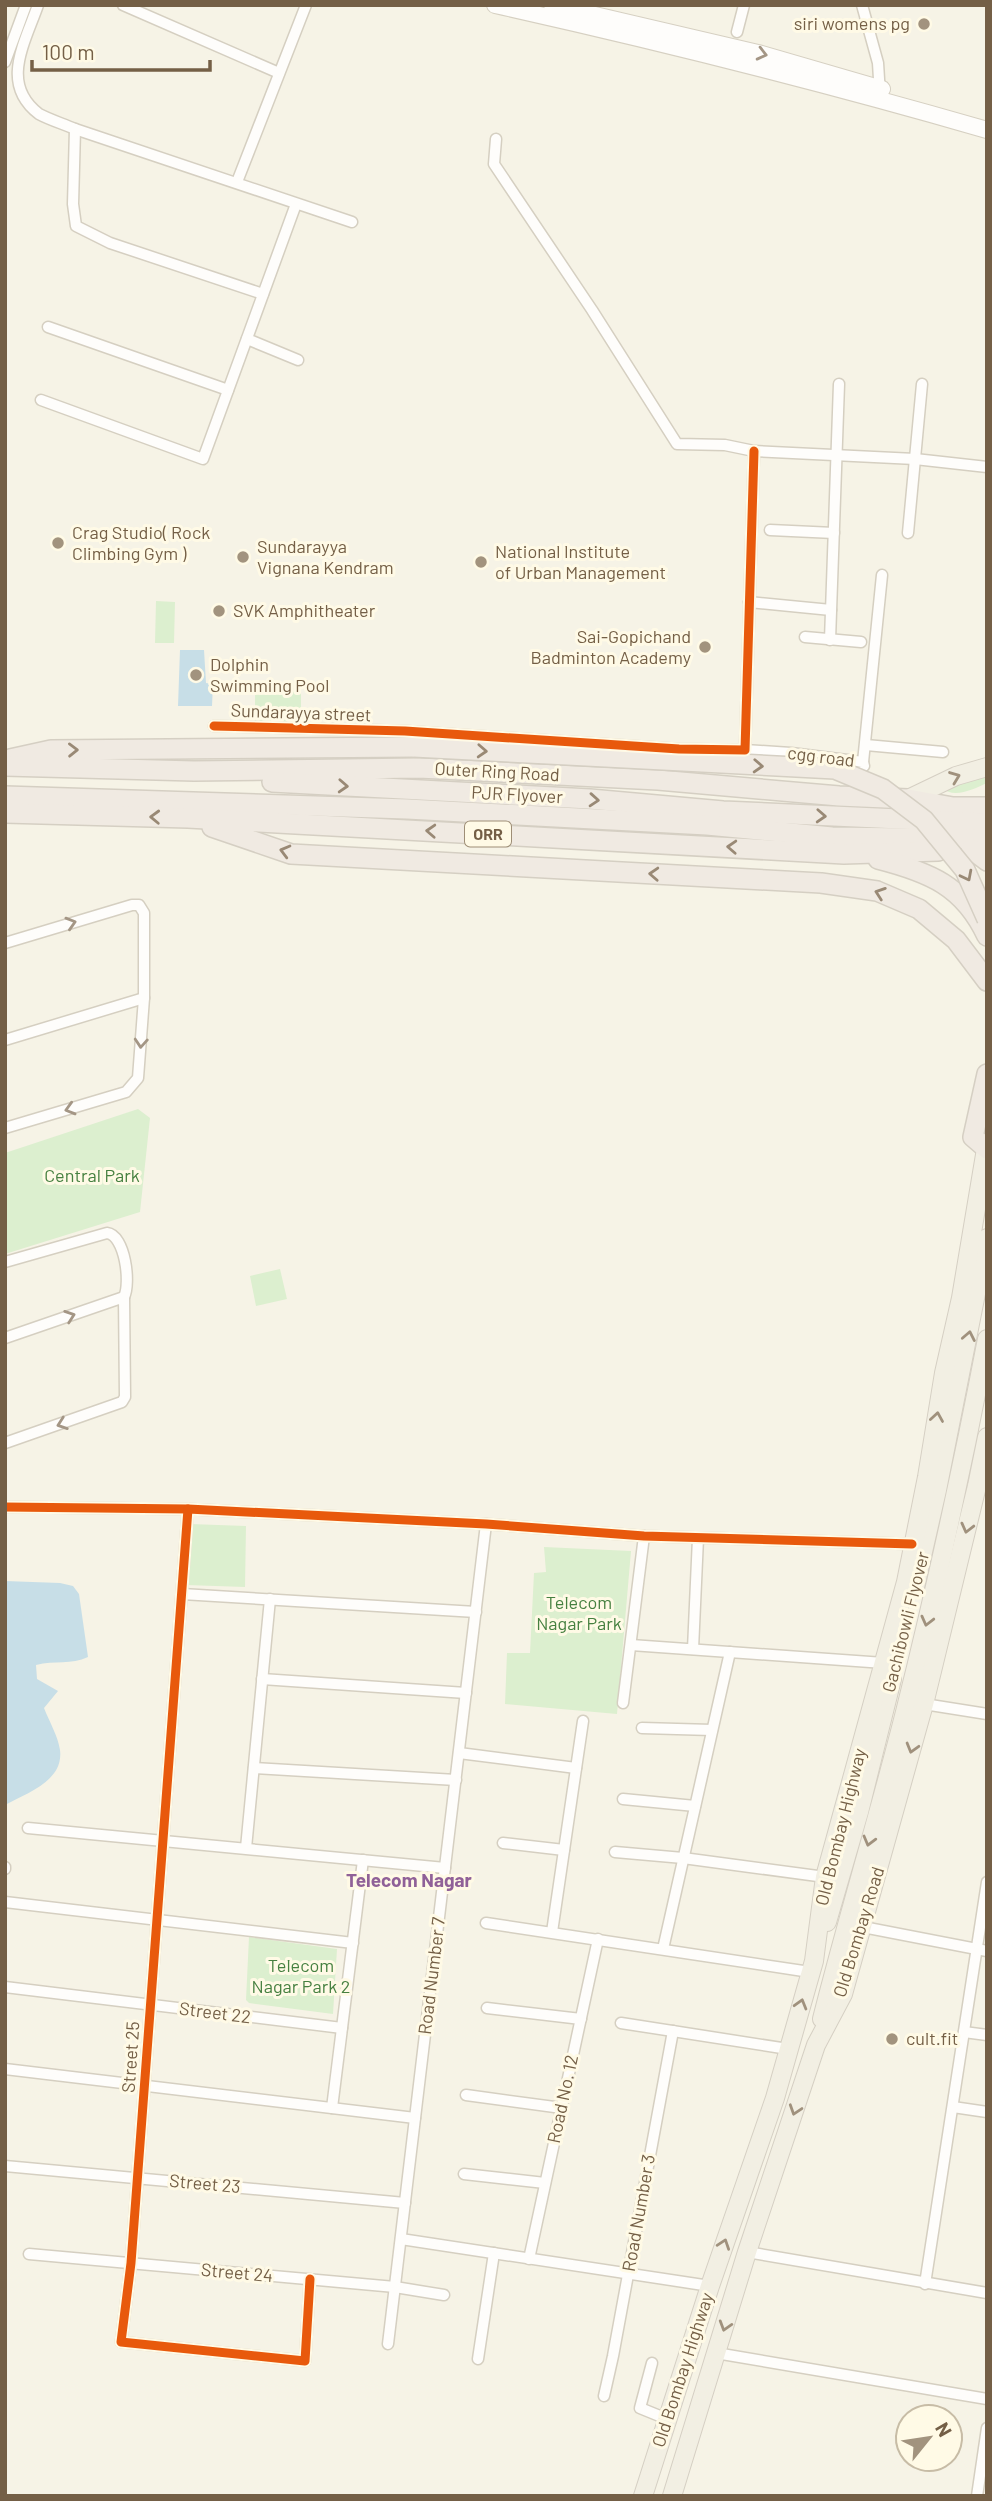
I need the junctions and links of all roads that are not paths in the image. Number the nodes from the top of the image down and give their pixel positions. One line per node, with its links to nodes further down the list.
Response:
1 (26, 5): 10 (street)
2 (38, 5): 14 (street)
3 (123, 5): 11 (street)
4 (306, 5): 11 (street)
5 (495, 5): 12 (street)
6 (552, 5): 12 (street, one-way to 12)
7 (744, 5): 9 (street)
8 (865, 6): 12 (street)
9 (737, 32)
10 (5, 62)
11 (279, 74): 17 (street)
12 (880, 94): 13 (street); 15 (street)
13 (987, 118)
14 (75, 129): 17 (street); 20 (street)
15 (987, 130)
16 (496, 139): 28 (street)
17 (237, 182): 18 (street)
18 (296, 204): 19 (street); 20 (street)
19 (352, 222)
20 (263, 294): 22 (street)
21 (48, 327): 26 (street)
22 (247, 338): 23 (street); 26 (street)
23 (298, 360)
24 (839, 384): 29 (street)
25 (922, 384): 30 (street)
26 (229, 390): 27 (street)
27 (41, 400)
28 (754, 451): 29 (street); 36 (street)
29 (836, 454): 30 (street); 33 (street)
30 (915, 460): 31 (street); 34 (street)
31 (987, 467)
32 (769, 530): 33 (street)
33 (834, 533): 37 (street)
34 (908, 533)
35 (882, 575): 42 (street)
36 (749, 602): 37 (street); 43 (street)
37 (831, 610): 39 (street)
38 (805, 637): 39 (street)
39 (830, 640): 40 (street)
40 (861, 642)
41 (214, 726): 43 (street, Sundarayya street)
42 (866, 745): 44 (street); 46 (street)
43 (745, 750): 46 (street, cgg road)
44 (943, 752)
45 (5, 760): 61 (highway, one-way to 61, bridge)
46 (863, 762): 52 (street, cgg road)
47 (5, 766): 52 (highway, Outer Ring Road)
48 (987, 767): 53 (main road, one-way to 48)
49 (5, 779): 58 (highway, PJR Flyover, one-way to 58)
50 (987, 791): 54 (highway)
51 (5, 796): 59 (highway, PJR Flyover)
52 (867, 797): 53 (highway, Outer Ring Road)
53 (908, 799): 54 (highway, Outer Ring Road)
54 (953, 807): 55 (highway, Outer Ring Road)
55 (987, 807)
56 (5, 813): 57 (highway, ORR, one-way to 56)
57 (188, 818): 60 (highway, ORR, one-way to 57); 64 (highway, one-way to 57)
58 (987, 823)
59 (983, 850): 60 (highway, ORR)
60 (844, 854): 62 (highway)
61 (987, 919)
62 (987, 936)
63 (5, 943): 65 (street, one-way to 65)
64 (987, 981)
65 (144, 998): 66 (street); 68 (street, one-way to 68)
66 (5, 1040)
67 (987, 1074): 69 (highway)
68 (5, 1128)
69 (987, 1147): 83 (main road, Old Bombay Highway, one-way to 69)
70 (987, 1238): 119 (main road, Gachibowli Flyover, one-way to 70)
71 (5, 1262): 72 (street)
72 (124, 1297): 73 (street, one-way to 72); 76 (street, one-way to 76)
73 (5, 1338)
74 (987, 1339): 119 (main road, Gachibowli Flyover, one-way to 119)
75 (987, 1437): 77 (main road, Old Bombay Road)
76 (5, 1443)
77 (982, 1487): 94 (main road, Old Bombay Road, one-way to 94)
78 (5, 1507): 79 (street)
79 (188, 1509): 80 (street); 84 (street, Street 25)
80 (486, 1524): 81 (street); 86 (street, Road Number 7)
81 (644, 1536): 82 (street); 87 (street)
82 (698, 1538): 83 (street); 88 (street)
83 (912, 1544): 90 (main road, Old Bombay Highway)
84 (182, 1594): 85 (street); 106 (street, Street 25)
85 (270, 1599): 86 (street); 91 (street)
86 (476, 1612): 92 (street, Road Number 7)
87 (631, 1645): 88 (street); 93 (street)
88 (693, 1649): 89 (street)
89 (730, 1652): 90 (street); 98 (street)
90 (884, 1663): 114 (main road, Old Bombay Highway)
91 (262, 1679): 92 (street); 100 (street)
92 (466, 1693): 99 (street, Road Number 7)
93 (623, 1703)
94 (924, 1704): 95 (street); 120 (main road, Old Bombay Road, one-way to 120)
95 (987, 1714)
96 (583, 1721): 101 (street)
97 (642, 1728): 98 (street)
98 (712, 1730): 104 (street)
99 (459, 1753): 101 (street); 102 (street, Road Number 7)
100 (254, 1768): 102 (street); 108 (street)
101 (576, 1768): 109 (street)
102 (456, 1780): 113 (street, Road Number 7)
103 (623, 1799): 104 (street)
104 (695, 1806): 111 (street)
105 (29, 1828): 106 (street)
106 (163, 1840): 108 (street); 117 (street, Street 25)
107 (503, 1843): 109 (street)
108 (246, 1848): 112 (street)
109 (564, 1850): 121 (street)
110 (615, 1852): 111 (street)
111 (683, 1858): 114 (street); 124 (street)
112 (363, 1860): 113 (street); 123 (street)
113 (445, 1868): 145 (street, Road Number 7)
114 (825, 1877): 126 (main road, Old Bombay Highway)
115 (987, 1882): 125 (street)
116 (5, 1902): 117 (street)
117 (157, 1920): 123 (street); 128 (street, Street 25)
118 (486, 1923): 121 (street)
119 (835, 1927): 126 (main road, Gachibowli Flyover); 136 (main road, Gachibowli Flyover)
120 (863, 1927): 125 (street); 136 (main road, Old Bombay Road)
121 (552, 1933): 122 (street)
122 (598, 1939): 124 (street); 130 (street, Road No. 12)
123 (353, 1942): 132 (street)
124 (663, 1949): 126 (street)
125 (982, 1951): 134 (street)
126 (812, 1966): 137 (main road, Old Bombay Highway, one-way to 126)
127 (5, 1987): 128 (street, Street 22)
128 (151, 2005): 132 (street, Street 22); 139 (street, Street 25)
129 (487, 2007): 130 (street)
130 (581, 2019): 143 (street, Road No. 12)
131 (621, 2023): 133 (street)
132 (342, 2028): 142 (street)
133 (673, 2031): 137 (street); 157 (street, Road Number 3)
134 (964, 2032): 135 (street); 141 (street)
135 (987, 2035)
136 (816, 2045): 152 (main road, Old Bombay Road, one-way to 152)
137 (788, 2049): 160 (main road, Old Bombay Highway, one-way to 137)
138 (5, 2069): 139 (street)
139 (145, 2085): 142 (street); 148 (street, Street 25)
140 (466, 2095): 143 (street)
141 (953, 2107): 144 (street); 159 (street)
142 (332, 2108): 145 (street)
143 (562, 2108): 149 (street, Road No. 12)
144 (987, 2112)
145 (415, 2118): 150 (street, Road Number 7)
146 (5, 2166): 148 (street, Street 23)
147 (464, 2174): 149 (street)
148 (138, 2178): 150 (street, Street 23); 156 (street, Street 25)
149 (545, 2183): 155 (street, Road No. 12)
150 (405, 2203): 151 (street, Road Number 7)
151 (401, 2239): 153 (street); 161 (street, Road Number 7)
152 (747, 2252): 159 (street); 165 (main road, Old Bombay Road, one-way to 165)
153 (494, 2253): 155 (street); 166 (street)
154 (29, 2254): 156 (street, Street 24)
155 (528, 2259): 157 (street)
156 (131, 2263): 158 (street, Street 24); 158 (street, Street 25)
157 (628, 2274): 160 (street); 168 (street, Road Number 3)
158 (310, 2279): 161 (street, Street 24)
159 (925, 2284): 162 (street)
160 (710, 2286): 170 (main road, Old Bombay Highway)
161 (395, 2287): 163 (street, Street 24); 164 (street, Road Number 7)
162 (987, 2293)
163 (444, 2295)
164 (388, 2344)
165 (716, 2353): 169 (street); 173 (main road, Old Bombay Road)
166 (478, 2359)
167 (652, 2363): 170 (street)
168 (604, 2396)
169 (987, 2399)
170 (667, 2419): 172 (main road, Old Bombay Highway)
171 (987, 2428): 174 (street)
172 (643, 2496)
173 (672, 2496)
174 (977, 2496)

